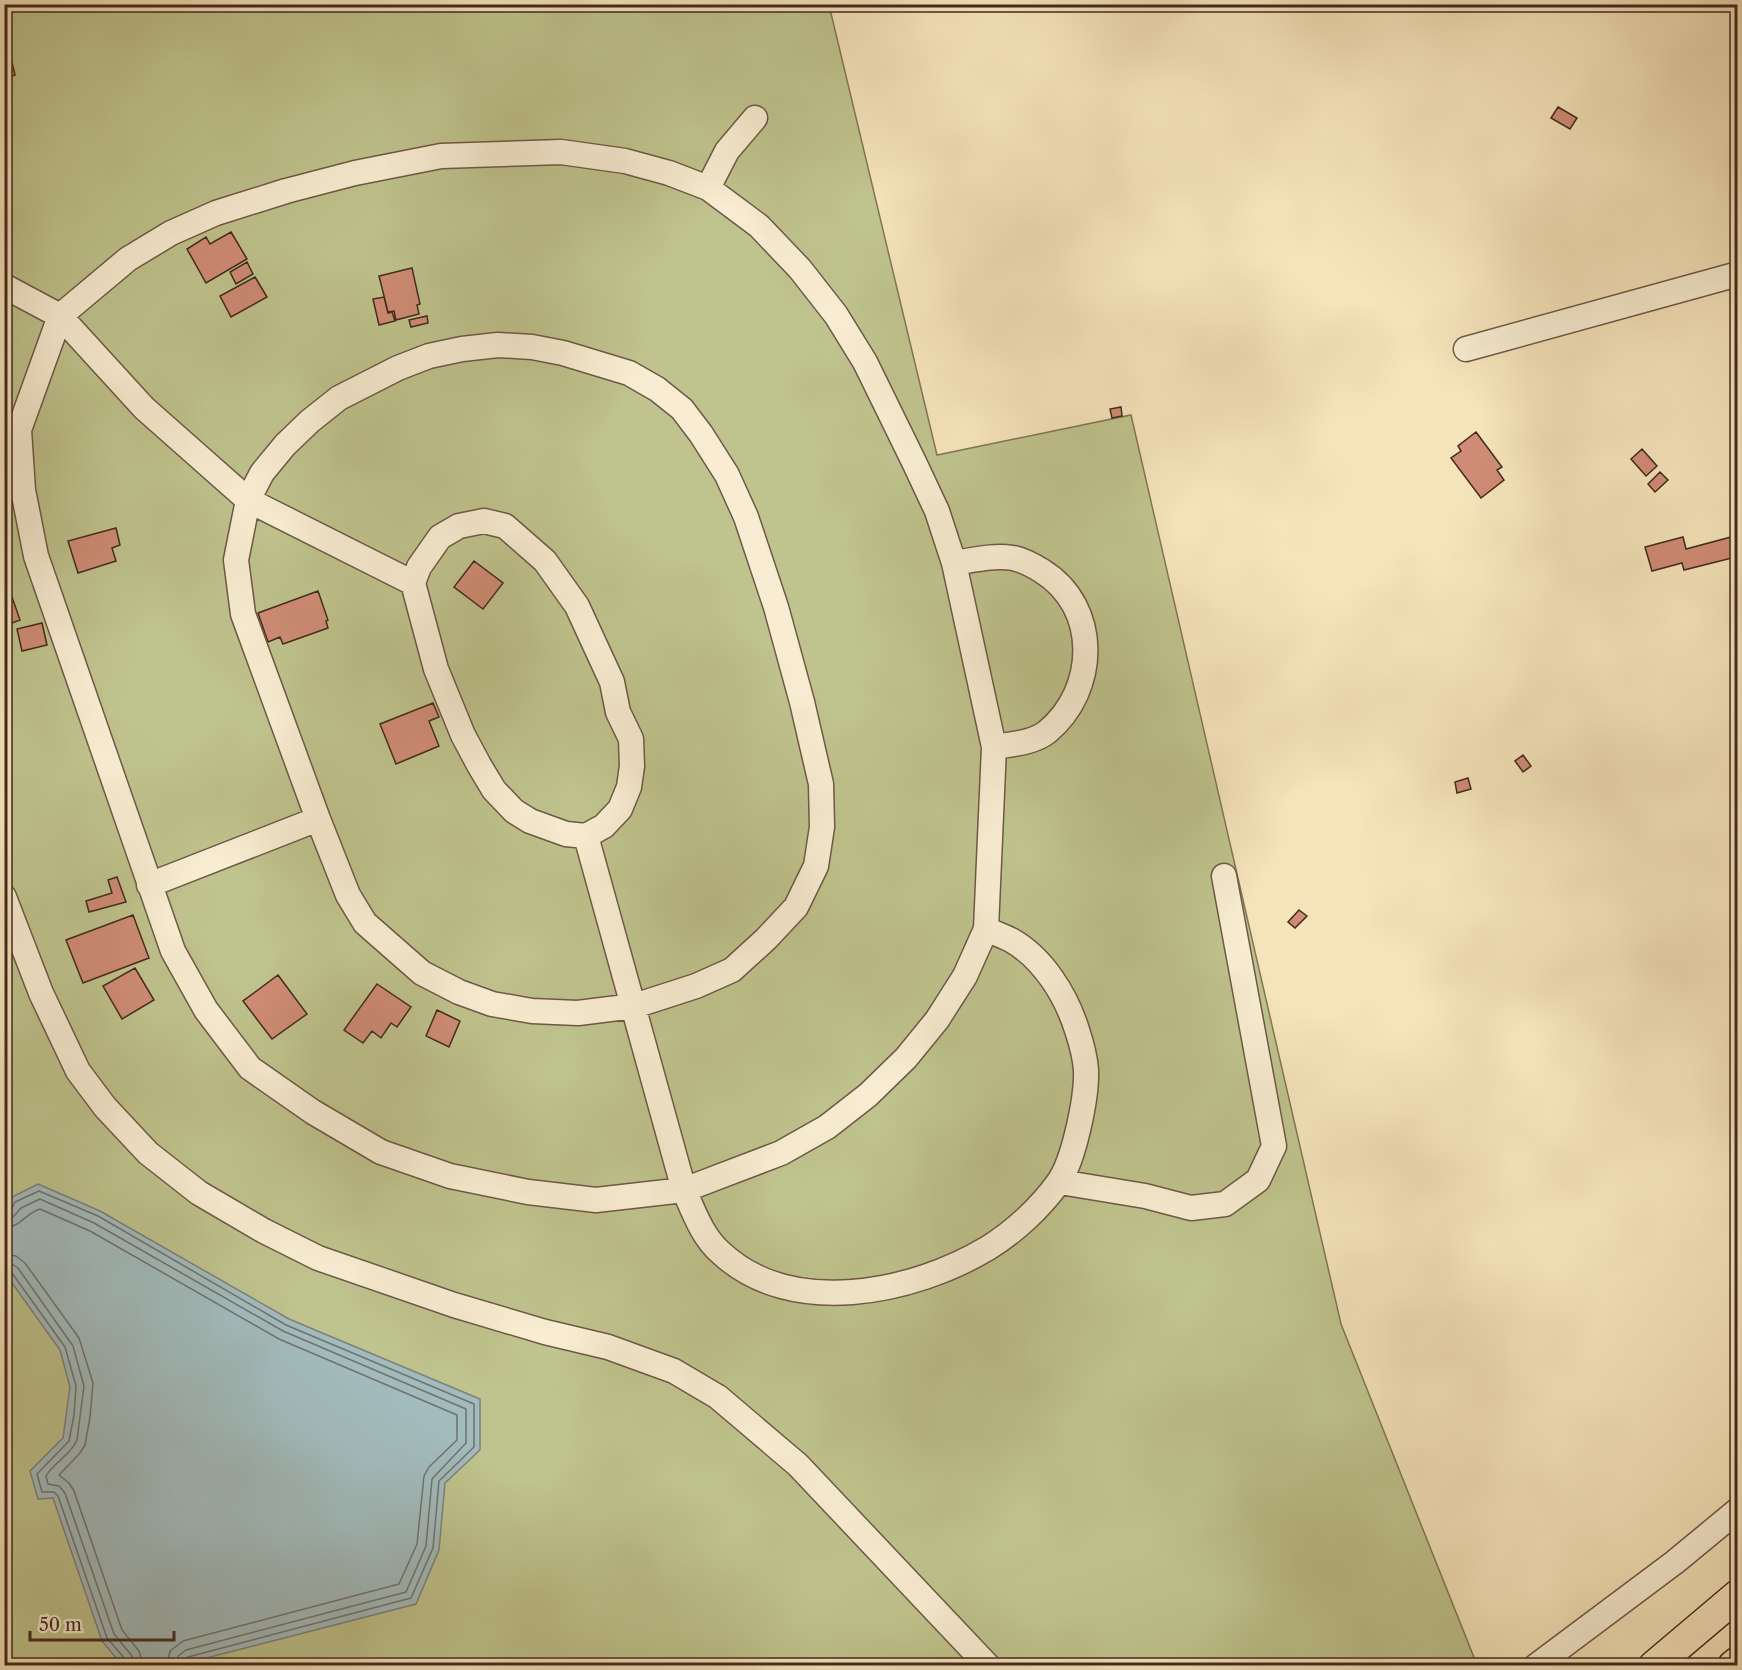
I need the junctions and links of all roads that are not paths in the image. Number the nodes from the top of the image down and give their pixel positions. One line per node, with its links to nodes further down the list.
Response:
1 (755, 117): 2 (street)
2 (708, 188): 5 (street); 9 (street)
3 (1737, 274): 6 (street)
4 (4, 286): 5 (street)
5 (60, 316): 7 (street); 8 (street)
6 (1466, 349)
7 (12, 429): 15 (street)
8 (248, 500): 10 (street); 12 (street); 18 (street)
9 (954, 563): 11 (street); 11 (street)
10 (412, 583): 13 (street); 13 (street)
11 (994, 747): 17 (street)
12 (318, 819): 15 (street); 18 (street)
13 (585, 836): 18 (street)
14 (1224, 876): 19 (street)
15 (149, 885): 20 (street)
16 (4, 897): 24 (street)
17 (986, 929): 19 (street); 20 (street)
18 (634, 1006): 20 (street)
19 (1060, 1182): 20 (street)
20 (684, 1190)
21 (1737, 1510): 25 (street)
22 (1737, 1595): 26 (main road)
23 (1737, 1662): 27 (main road)
24 (988, 1665)
25 (1536, 1665)
26 (1654, 1665)
27 (1733, 1665)

